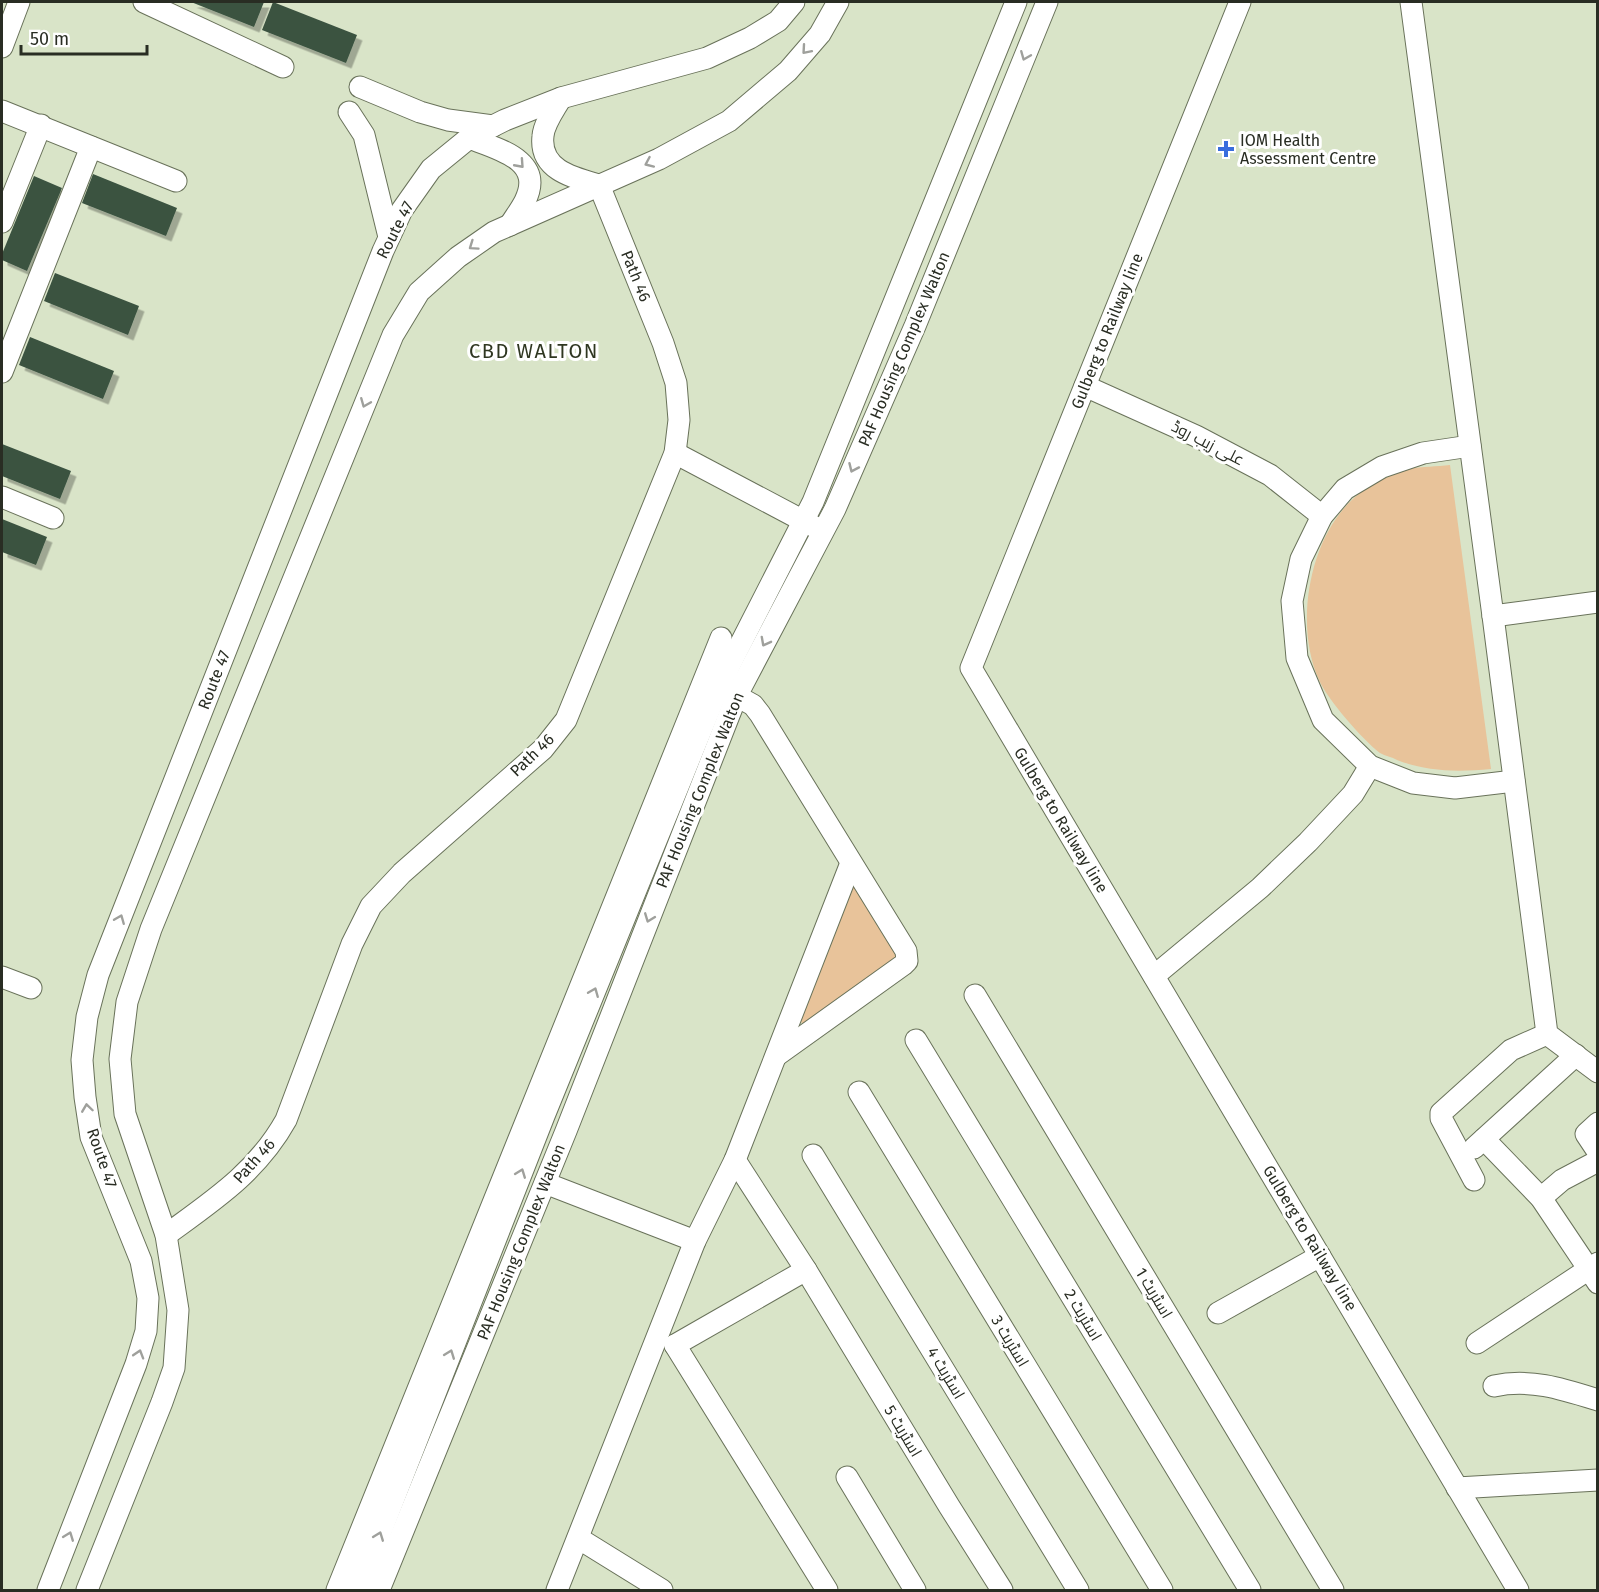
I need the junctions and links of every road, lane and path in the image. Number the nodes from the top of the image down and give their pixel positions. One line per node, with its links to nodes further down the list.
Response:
1 (19, 2): 9 (street)
2 (147, 2): 10 (street)
3 (794, 2): 12 (street, Route 47)
4 (838, 2): 20 (street, one-way to 20)
5 (1016, 2): 31 (street, PAF Housing Complex Walton)
6 (1047, 2): 32 (street, PAF Housing Complex Walton, one-way to 32)
7 (1240, 2): 25 (street, Gulberg to Railway line)
8 (1411, 2): 26 (street)
9 (3, 35)
10 (284, 67)
11 (360, 87): 16 (street)
12 (561, 98): 16 (street, Route 47); 20 (street)
13 (2, 111): 15 (street)
14 (349, 112): 23 (street)
15 (40, 126): 18 (street); 21 (street)
16 (493, 126): 17 (street, Route 47)
17 (469, 138): 22 (street, one-way to 22); 23 (street, Route 47)
18 (91, 147): 19 (street); 24 (street)
19 (176, 181)
20 (599, 185): 22 (street); 27 (street, Path 46)
21 (2, 222)
22 (510, 225): 58 (street, one-way to 58)
23 (389, 237): 72 (street, Route 47, one-way to 23)
24 (2, 372)
25 (1085, 386): 29 (street, علی زیب روڈ); 41 (street, Gulberg to Railway line)
26 (1470, 446): 29 (street); 34 (street)
27 (675, 453): 31 (street); 58 (street, Path 46)
28 (2, 497): 30 (street)
29 (1322, 516): 37 (street)
30 (53, 518)
31 (804, 520): 32 (street); 36 (street, PAF Housing Complex Walton)
32 (823, 532): 36 (street, PAF Housing Complex Walton, one-way to 36)
33 (1598, 602): 34 (street)
34 (1494, 616): 38 (street)
35 (721, 638): 36 (street)
36 (720, 687): 39 (street); 56 (street, PAF Housing Complex Walton, one-way to 56); 74 (street); 75 (street, PAF Housing Complex Walton, one-way to 36)
37 (1370, 766): 38 (street); 41 (street)
38 (1514, 781): 44 (street)
39 (851, 863): 47 (street); 47 (street)
40 (2, 976): 42 (street)
41 (1154, 976): 60 (street, Gulberg to Railway line)
42 (31, 988)
43 (975, 994): 84 (street, اسٹریٹ 1)
44 (1547, 1034): 46 (street); 55 (street)
45 (916, 1040): 83 (street, اسٹریٹ 2)
46 (1576, 1055): 48 (street); 57 (street)
47 (776, 1056): 53 (street)
48 (1598, 1072)
49 (858, 1092): 82 (street, اسٹریٹ 3)
50 (1598, 1123): 51 (street)
51 (1598, 1152)
52 (813, 1155): 81 (street, اسٹریٹ 4)
53 (735, 1160): 59 (street); 61 (street, اسٹریٹ 5)
54 (1598, 1161): 57 (street)
55 (1474, 1180)
56 (545, 1183): 59 (street); 75 (street, PAF Housing Complex Walton)
57 (1541, 1198): 62 (street)
58 (166, 1235): 73 (street)
59 (695, 1241): 64 (street)
60 (1320, 1256): 63 (street); 70 (street, Gulberg to Railway line)
61 (806, 1270): 64 (street); 80 (street, اسٹریٹ 5)
62 (1595, 1271): 65 (street)
63 (1218, 1313)
64 (667, 1341): 71 (street); 78 (street)
65 (1477, 1343)
66 (1494, 1386): 67 (street)
67 (1598, 1400)
68 (847, 1477): 79 (street)
69 (1598, 1480): 70 (street)
70 (1457, 1488): 85 (street, Gulberg to Railway line)
71 (578, 1538): 76 (street); 77 (street)
72 (48, 1590)
73 (87, 1590)
74 (337, 1590)
75 (364, 1590)
76 (557, 1590)
77 (662, 1590)
78 (827, 1590)
79 (915, 1590)
80 (1002, 1590)
81 (1078, 1590)
82 (1162, 1590)
83 (1250, 1590)
84 (1333, 1590)
85 (1518, 1590)

